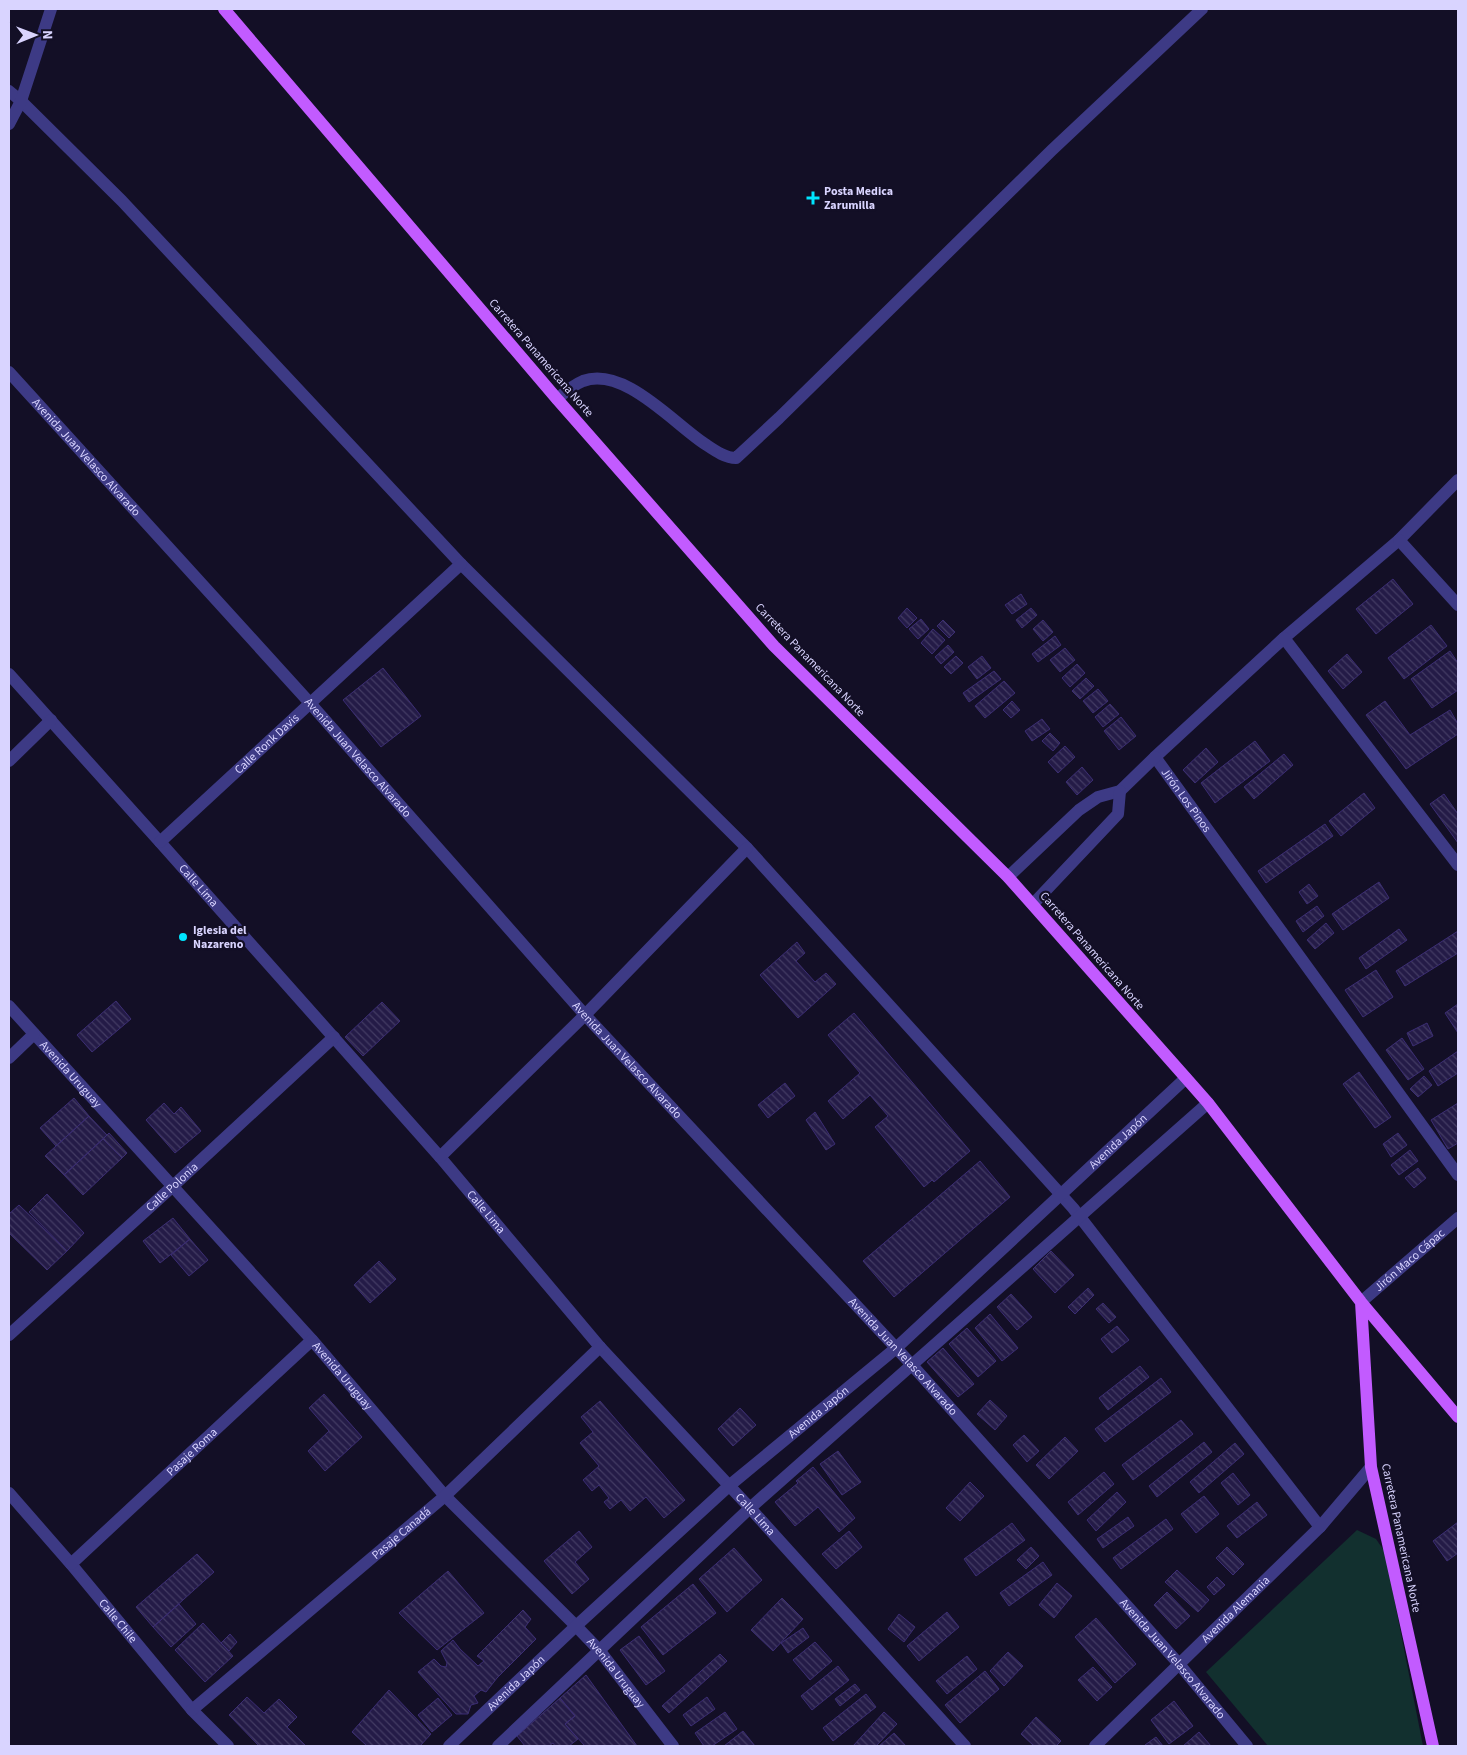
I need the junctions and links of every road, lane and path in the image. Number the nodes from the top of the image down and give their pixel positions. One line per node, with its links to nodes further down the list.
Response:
1 (51, 9): 5 (street)
2 (224, 9): 8 (main road, Carretera Panamericana Norte)
3 (1202, 9): 8 (street)
4 (9, 91): 5 (street)
5 (21, 101): 6 (street); 11 (street)
6 (9, 124)
7 (9, 372): 15 (street, Avenida Juan Velasco Alvarado)
8 (557, 399): 23 (main road, Carretera Panamericana Norte)
9 (1458, 480): 10 (street, Jirón Los Pinos)
10 (1399, 540): 12 (street); 13 (street, Jirón Los Pinos)
11 (461, 564): 15 (street, Calle Ronk Davis); 21 (street)
12 (1458, 605)
13 (1284, 638): 17 (street, Jirón Los Pinos); 22 (street)
14 (9, 674): 16 (street, Calle Lima)
15 (309, 702): 20 (street, Calle Ronk Davis); 26 (street, Avenida Juan Velasco Alvarado)
16 (51, 720): 18 (street); 20 (street, Calle Lima)
17 (1155, 758): 19 (street); 33 (street, Jirón Los Pinos)
18 (9, 761)
19 (1120, 791): 23 (street); 24 (street)
20 (160, 842): 28 (street, Calle Lima)
21 (747, 848): 26 (street); 35 (street)
22 (1458, 865)
23 (1008, 877): 24 (main road, Carretera Panamericana Norte)
24 (1033, 904): 30 (main road, Carretera Panamericana Norte)
25 (9, 1006): 27 (street, Avenida Uruguay)
26 (585, 1015): 32 (street); 42 (street, Avenida Juan Velasco Alvarado)
27 (34, 1034): 29 (street); 34 (street, Avenida Uruguay)
28 (334, 1037): 32 (street, Calle Lima); 34 (street, Calle Polonia)
29 (9, 1058)
30 (1186, 1078): 31 (main road, Carretera Panamericana Norte); 35 (street, Avenida Japón)
31 (1208, 1103): 36 (street); 38 (main road, Carretera Panamericana Norte)
32 (440, 1157): 41 (street, Calle Lima)
33 (1458, 1175)
34 (173, 1186): 39 (street, Calle Polonia); 40 (street, Avenida Uruguay)
35 (1061, 1195): 36 (street); 42 (street, Avenida Japón)
36 (1080, 1216): 43 (street); 50 (street)
37 (1458, 1218): 38 (street, Jirón Maco Cápac)
38 (1361, 1302): 44 (main road, Carretera Panamericana Norte); 45 (main road, Carretera Panamericana Norte)
39 (9, 1335)
40 (312, 1340): 48 (street, Avenida Uruguay); 51 (street, Pasaje Roma)
41 (600, 1347): 46 (street, Calle Lima); 48 (street, Pasaje Canadá)
42 (895, 1349): 43 (street, Avenida Juan Velasco Alvarado); 46 (street, Avenida Japón)
43 (912, 1365): 49 (street); 54 (street, Avenida Juan Velasco Alvarado)
44 (1458, 1417)
45 (1371, 1467): 50 (street, Avenida Alemania); 63 (main road, Carretera Panamericana Norte)
46 (730, 1485): 49 (street, Calle Lima); 52 (street, Avenida Japón)
47 (9, 1493): 51 (street, Calle Chile)
48 (445, 1496): 52 (street, Avenida Uruguay); 55 (street, Pasaje Canadá)
49 (750, 1508): 53 (street); 60 (street, Calle Lima)
50 (1320, 1527): 54 (street, Avenida Alemania)
51 (71, 1564): 55 (street, Calle Chile)
52 (576, 1626): 53 (street, Avenida Uruguay); 57 (street, Avenida Japón)
53 (599, 1650): 58 (street); 59 (street, Avenida Uruguay)
54 (1179, 1664): 61 (street, Avenida Alemania); 62 (street, Avenida Juan Velasco Alvarado)
55 (192, 1710): 56 (street, Calle Chile)
56 (228, 1746)
57 (449, 1746)
58 (498, 1746)
59 (673, 1746)
60 (965, 1746)
61 (1095, 1746)
62 (1248, 1746)
63 (1433, 1746)

